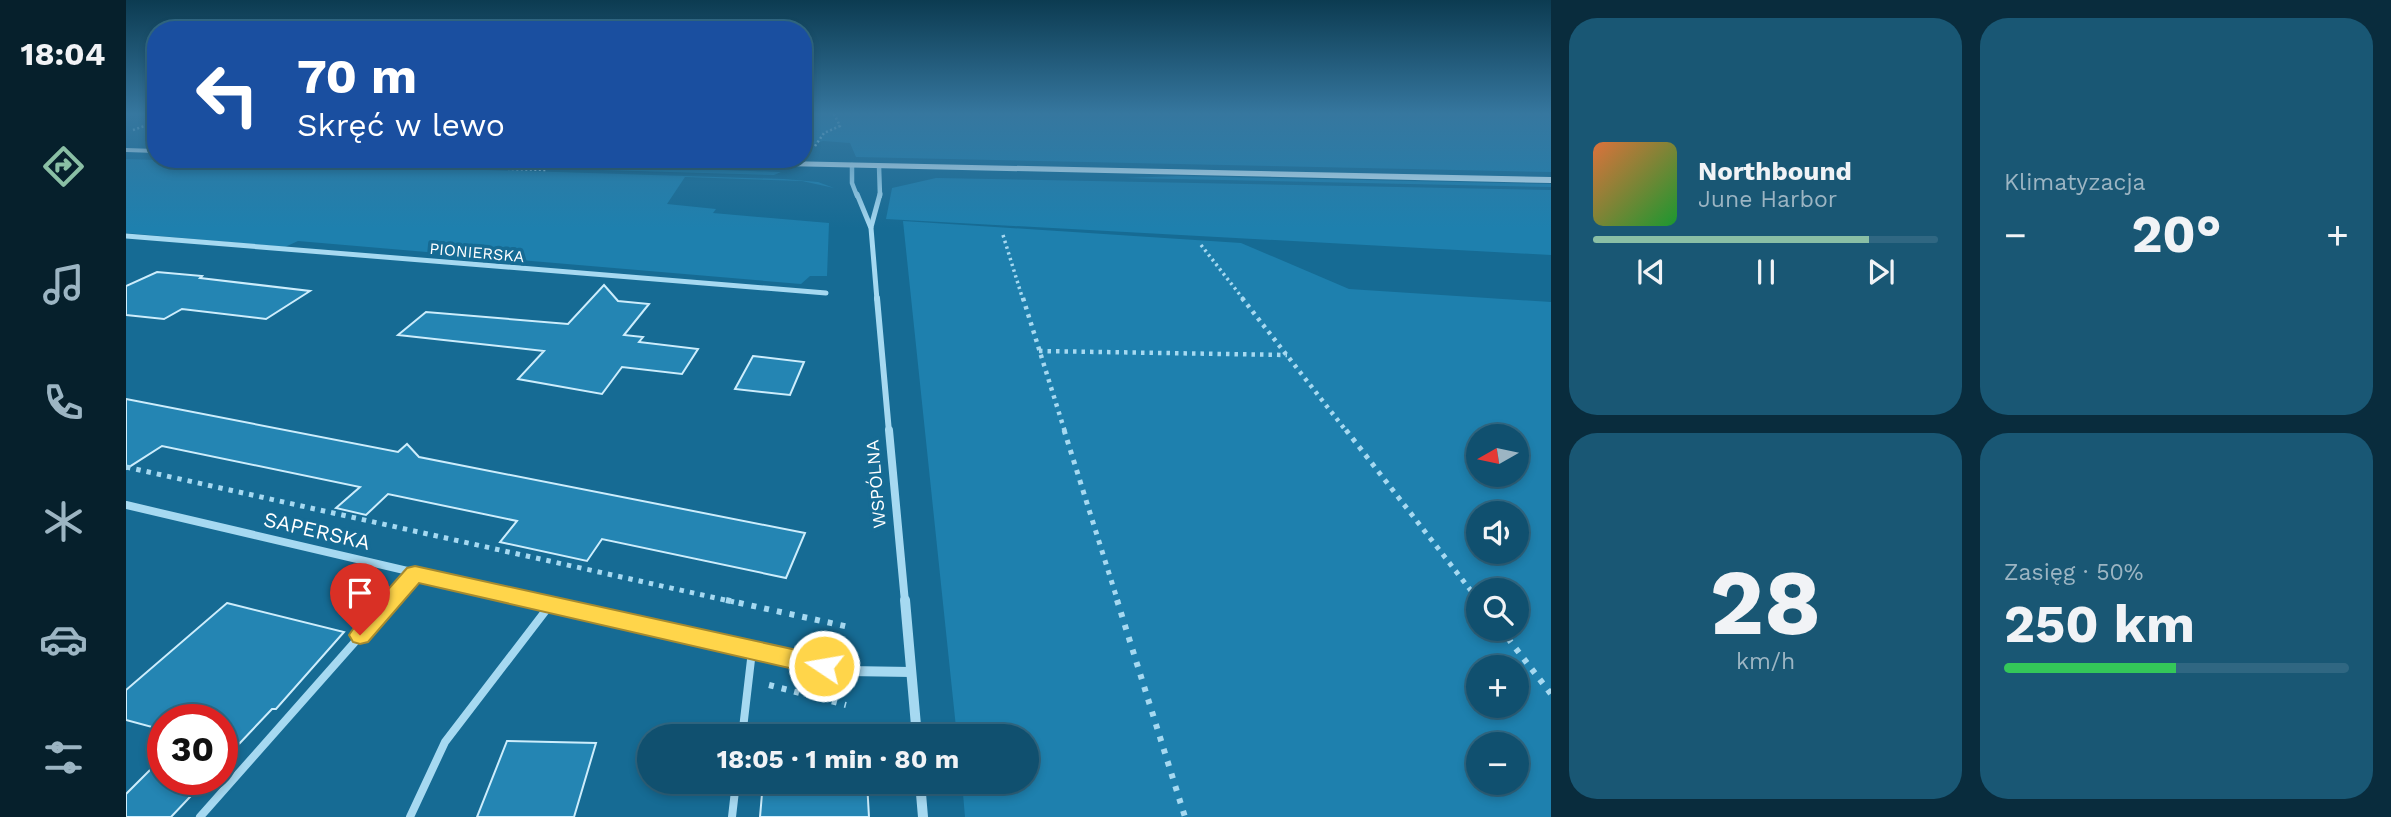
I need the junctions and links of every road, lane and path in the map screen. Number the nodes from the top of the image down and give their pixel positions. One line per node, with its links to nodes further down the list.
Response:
1 (812, 165): 2 (main road)
2 (852, 166): 3 (main road); 5 (street, WSPÓLNA)
3 (879, 166): 4 (main road); 5 (street, WSPÓLNA)
4 (1551, 180)
5 (871, 228): 20 (street, WSPÓLNA)
6 (1003, 235): 10 (path)
7 (126, 236): 9 (street, PIONIERSKA)
8 (1202, 245): 11 (path)
9 (826, 293)
10 (1039, 351): 11 (path); 32 (path)
11 (1288, 355): 15 (path)
12 (126, 467): 17 (path)
13 (126, 505): 14 (street, SAPERSKA)
14 (415, 574): 16 (street, SAPERSKA); 28 (lane)
15 (1466, 584)
16 (550, 605): 19 (street, SAPERSKA); 29 (lane)
17 (849, 627)
18 (1510, 641): 22 (path)
19 (752, 651): 20 (street, SAPERSKA); 21 (lane)
20 (911, 672): 25 (street, WSPÓLNA)
21 (748, 681): 23 (path); 24 (lane)
22 (1551, 694)
23 (846, 705)
24 (743, 724)
25 (916, 724)
26 (735, 794): 30 (lane)
27 (921, 794): 31 (street)
28 (201, 817)
29 (410, 817)
30 (732, 817)
31 (923, 817)
32 (1185, 817)

